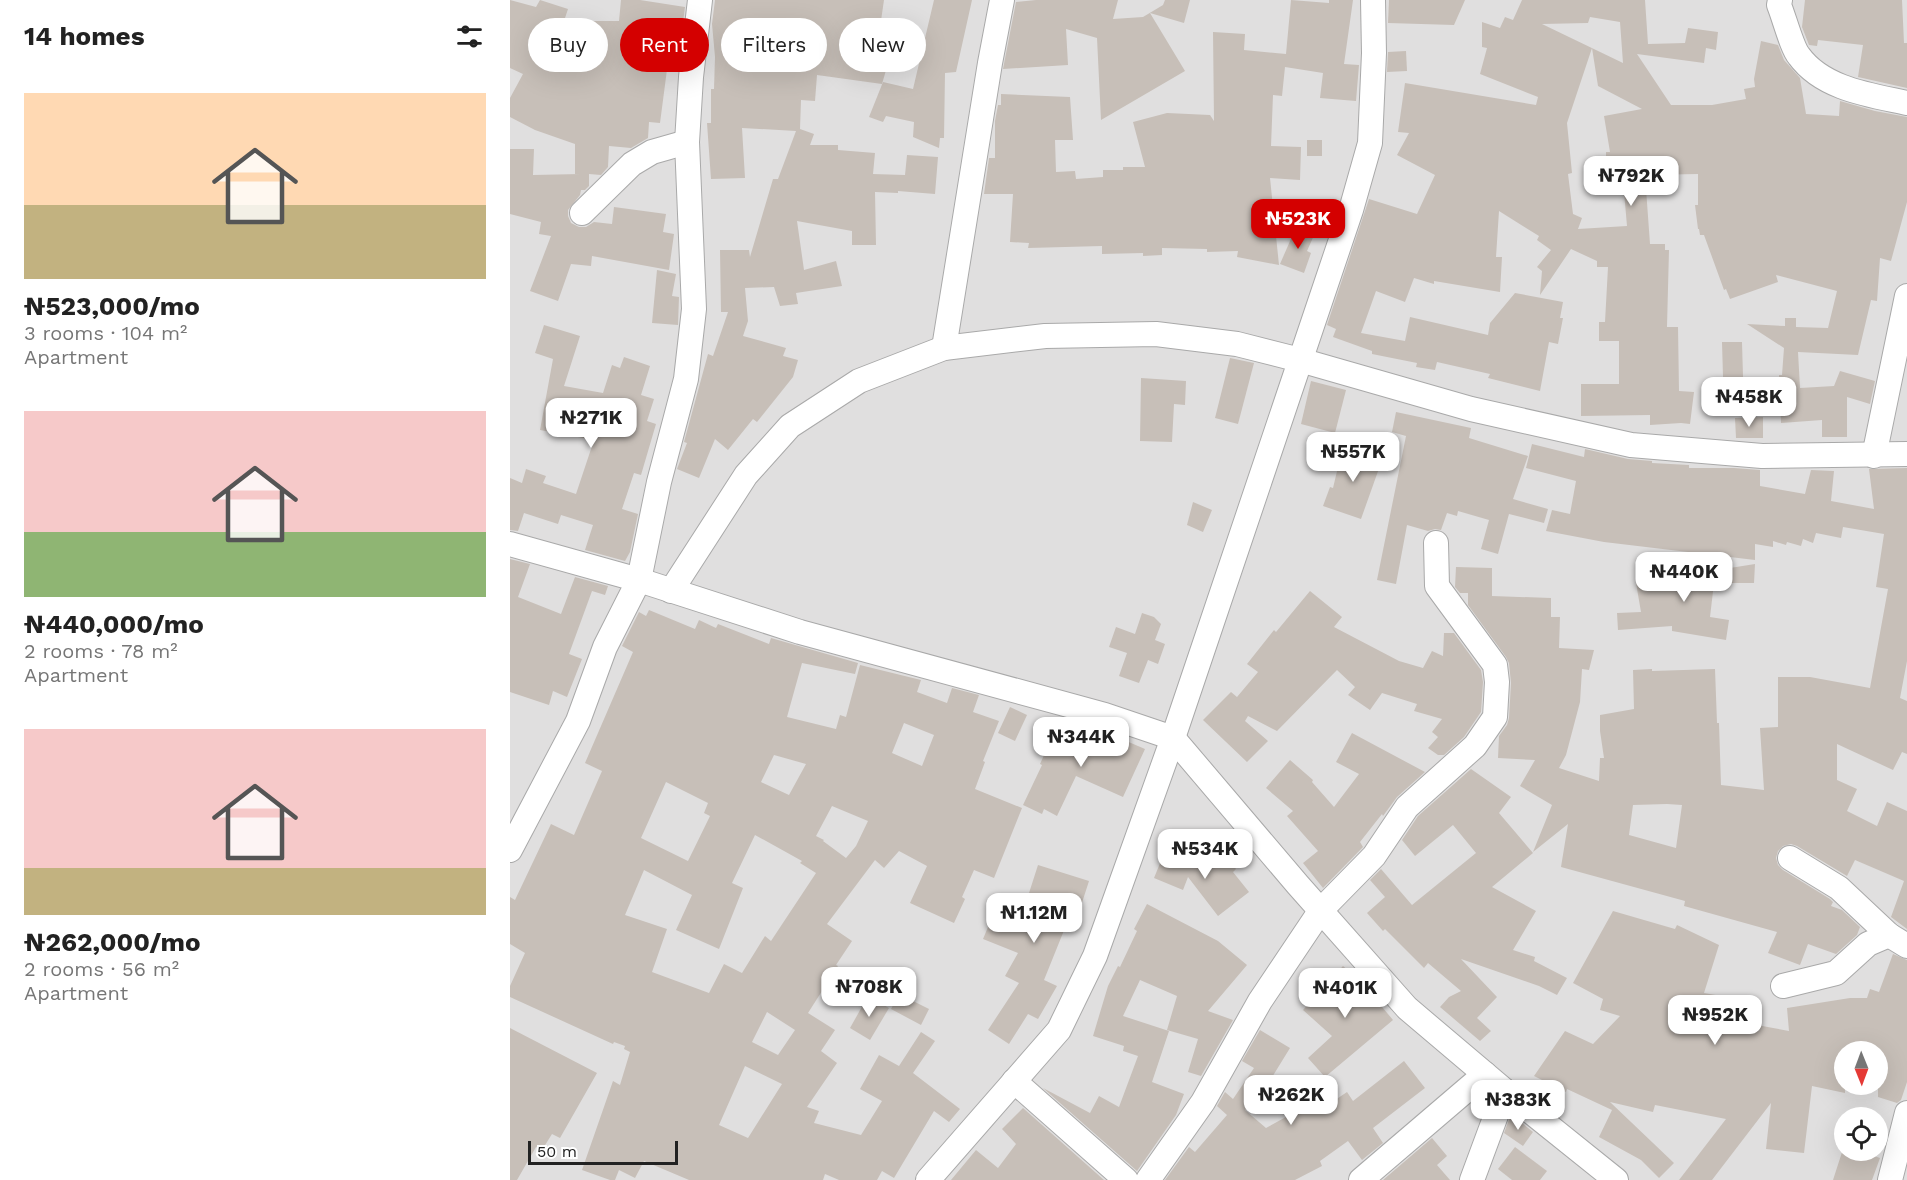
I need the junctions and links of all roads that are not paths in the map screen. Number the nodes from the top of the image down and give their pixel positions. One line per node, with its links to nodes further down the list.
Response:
1 (700, 0): 6 (street)
2 (1002, 0): 9 (street)
3 (1373, 0): 10 (street)
4 (1780, 0): 5 (street)
5 (1907, 103)
6 (687, 142): 7 (street); 15 (street)
7 (582, 213)
8 (1907, 296): 12 (street)
9 (944, 348): 10 (street); 16 (street)
10 (1300, 360): 12 (street); 17 (street)
11 (1907, 454): 12 (street)
12 (1874, 456)
13 (1436, 543): 20 (street)
14 (510, 544): 15 (street)
15 (639, 580): 16 (street); 18 (street)
16 (671, 591): 17 (street)
17 (1173, 738): 20 (street); 24 (street)
18 (510, 850)
19 (1790, 858): 21 (street)
20 (1321, 910): 23 (street); 29 (street)
21 (1898, 940): 22 (street)
22 (1783, 986)
23 (1485, 1074): 25 (street); 30 (street)
24 (1014, 1081): 27 (street); 28 (street)
25 (1504, 1091): 31 (street); 32 (street)
26 (1907, 1113): 33 (street)
27 (928, 1180)
28 (1126, 1180)
29 (1148, 1180)
30 (1361, 1180)
31 (1472, 1180)
32 (1616, 1180)
33 (1890, 1180)

